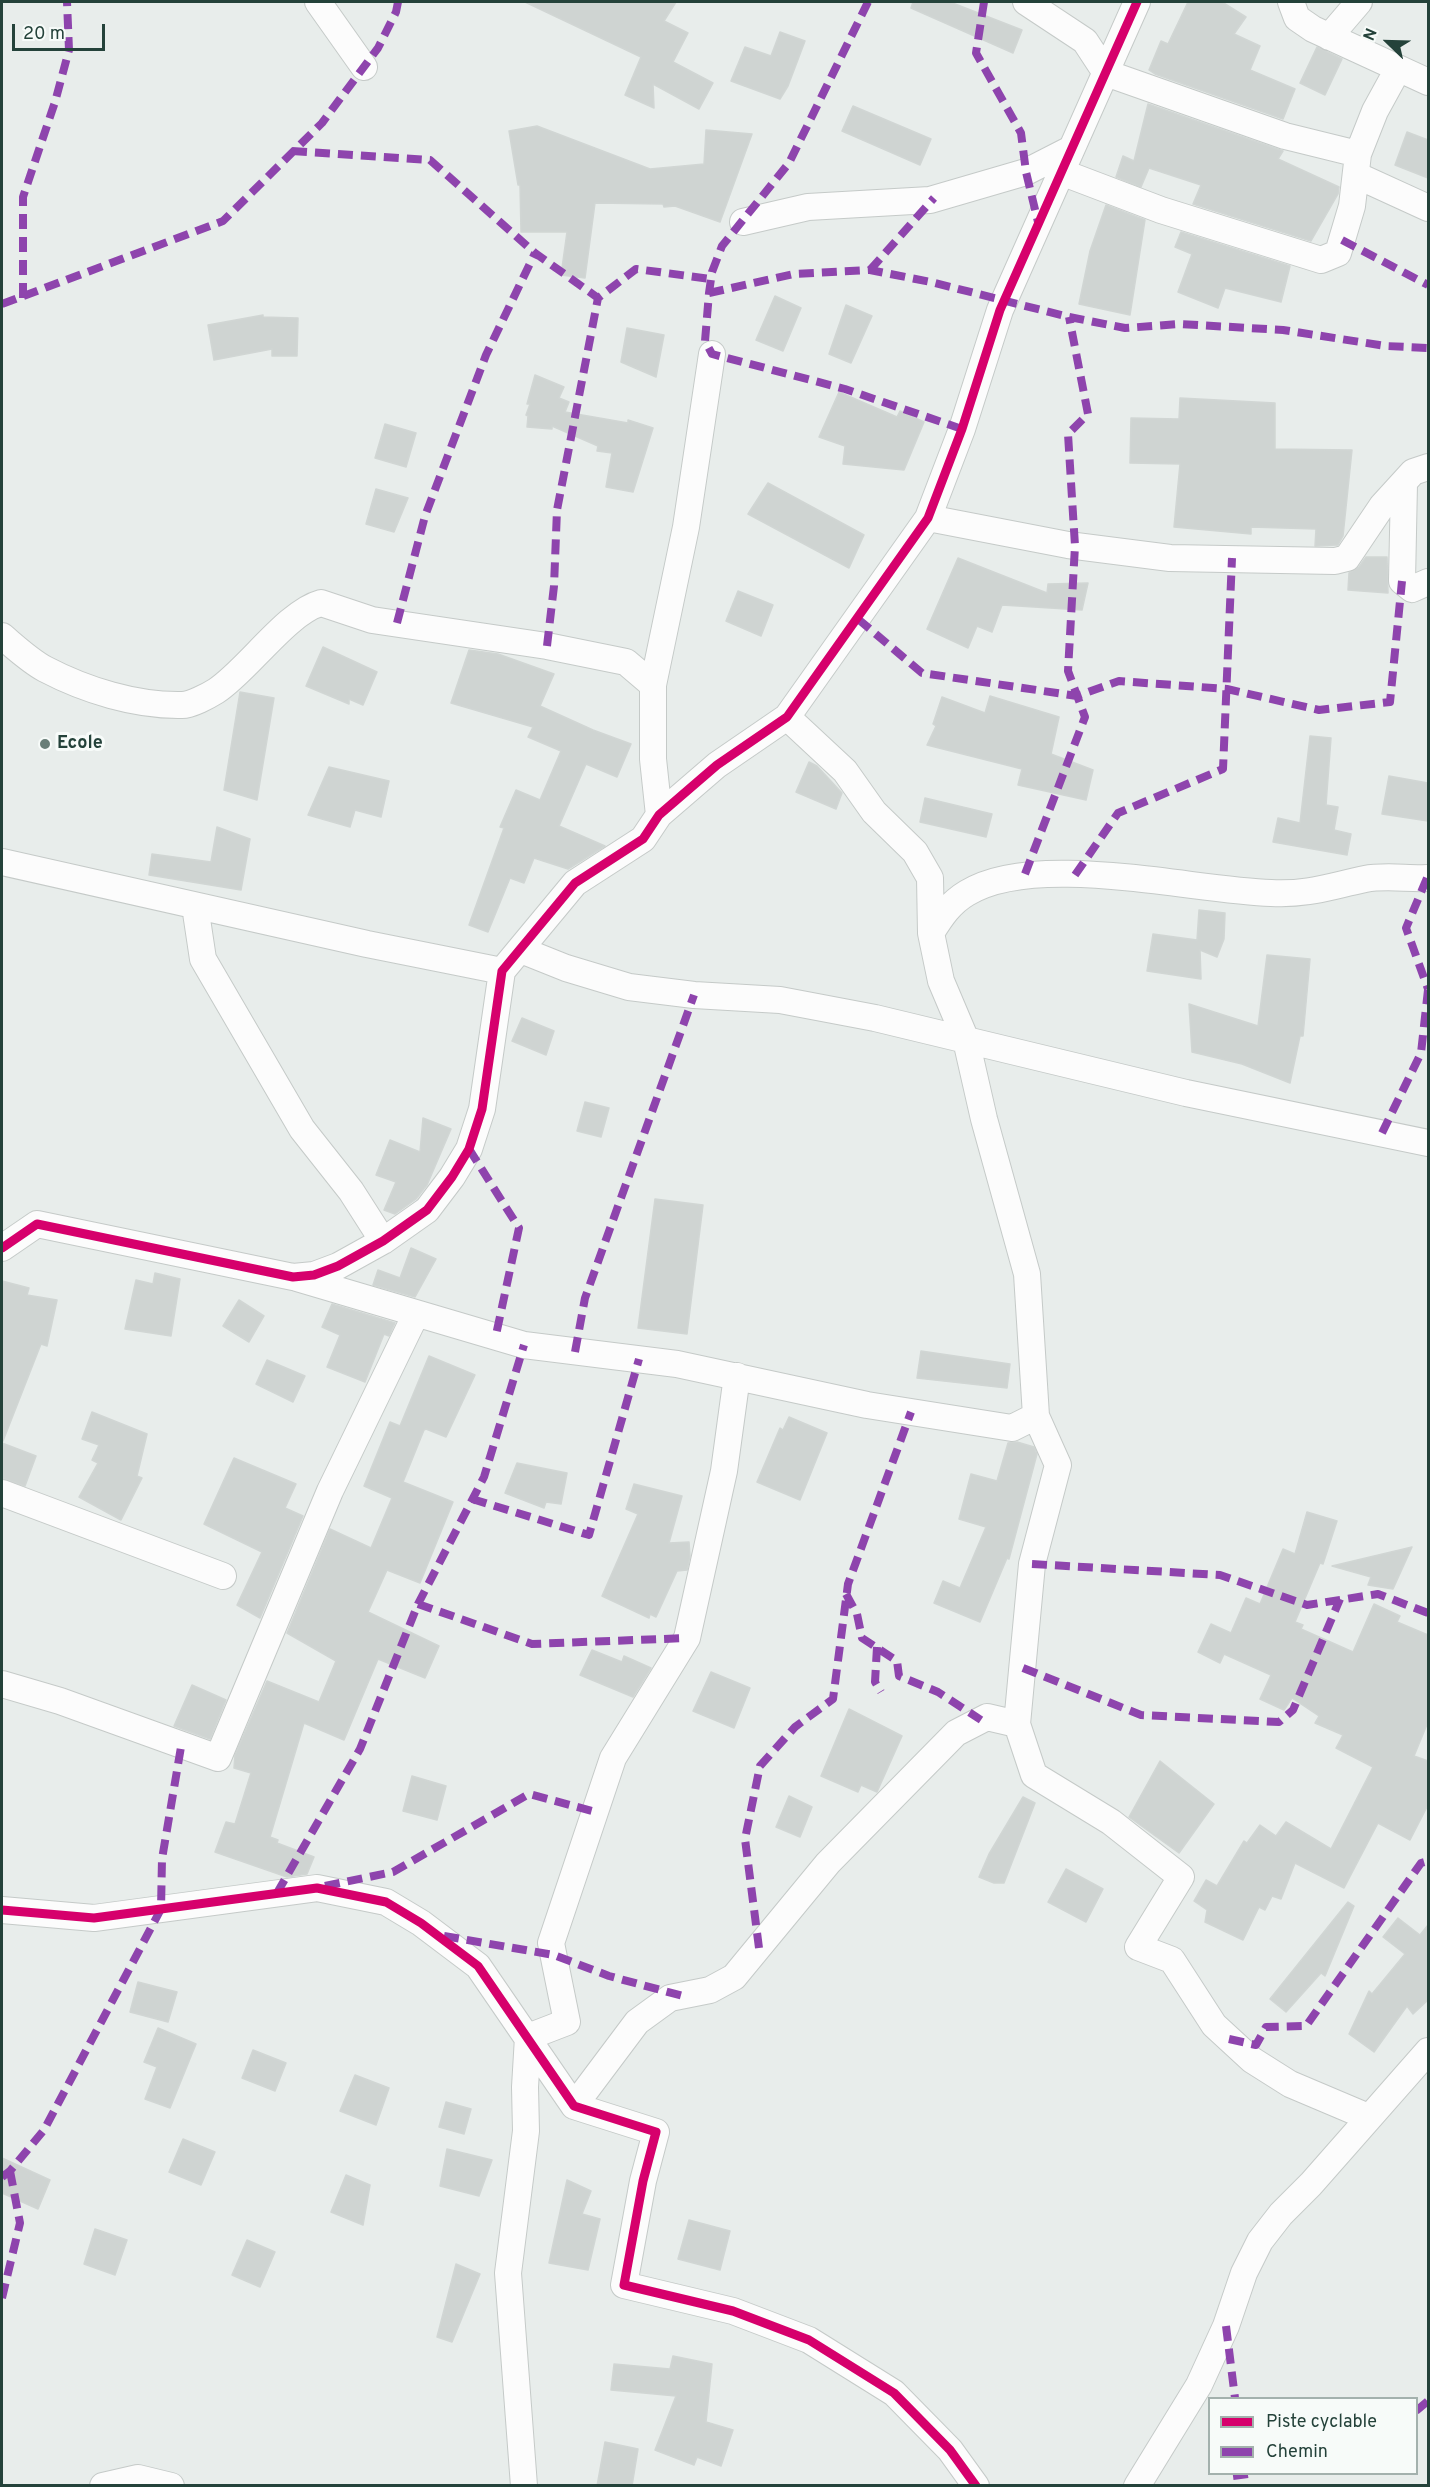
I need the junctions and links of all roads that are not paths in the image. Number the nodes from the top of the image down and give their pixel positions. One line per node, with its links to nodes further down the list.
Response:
1 (318, 2): 7 (street)
2 (1026, 2): 9 (street)
3 (1137, 2): 9 (street)
4 (1290, 2): 6 (street)
5 (1359, 2): 6 (street)
6 (1329, 37): 8 (street)
7 (364, 67)
8 (1398, 69): 10 (street); 12 (street)
9 (1106, 73): 11 (street); 12 (street)
10 (1428, 82)
11 (1071, 149): 13 (street); 15 (street)
12 (1357, 165): 13 (street); 14 (street)
13 (1061, 172): 19 (street)
14 (1428, 208)
15 (743, 222)
16 (712, 354): 22 (street)
17 (1428, 466): 18 (street)
18 (1404, 484): 19 (street); 20 (street)
19 (928, 518): 23 (street)
20 (1428, 582)
21 (2, 636): 22 (street)
22 (653, 685): 24 (street)
23 (787, 717): 24 (street); 28 (street)
24 (659, 815): 29 (street)
25 (2, 862): 27 (street)
26 (1428, 878): 28 (street)
27 (195, 906): 30 (street); 33 (street)
28 (931, 933): 31 (street)
29 (521, 950): 30 (street); 31 (street)
30 (502, 971): 33 (street)
31 (966, 1041): 32 (street); 38 (street)
32 (1428, 1143)
33 (383, 1241): 35 (street)
34 (2, 1248): 35 (street)
35 (293, 1277): 36 (street)
36 (416, 1314): 37 (street); 41 (street)
37 (737, 1376): 38 (street); 44 (street)
38 (1036, 1416): 42 (street)
39 (2, 1492): 40 (street)
40 (223, 1576)
41 (2, 1684)
42 (1017, 1724): 46 (street); 47 (street)
43 (2, 1910): 44 (street)
44 (528, 2037): 46 (street); 50 (street)
45 (1428, 2051): 47 (street)
46 (574, 2106): 51 (street)
47 (1368, 2117): 52 (street)
48 (103, 2486): 49 (street)
49 (171, 2486)
50 (524, 2486)
51 (975, 2486)
52 (1137, 2486)

